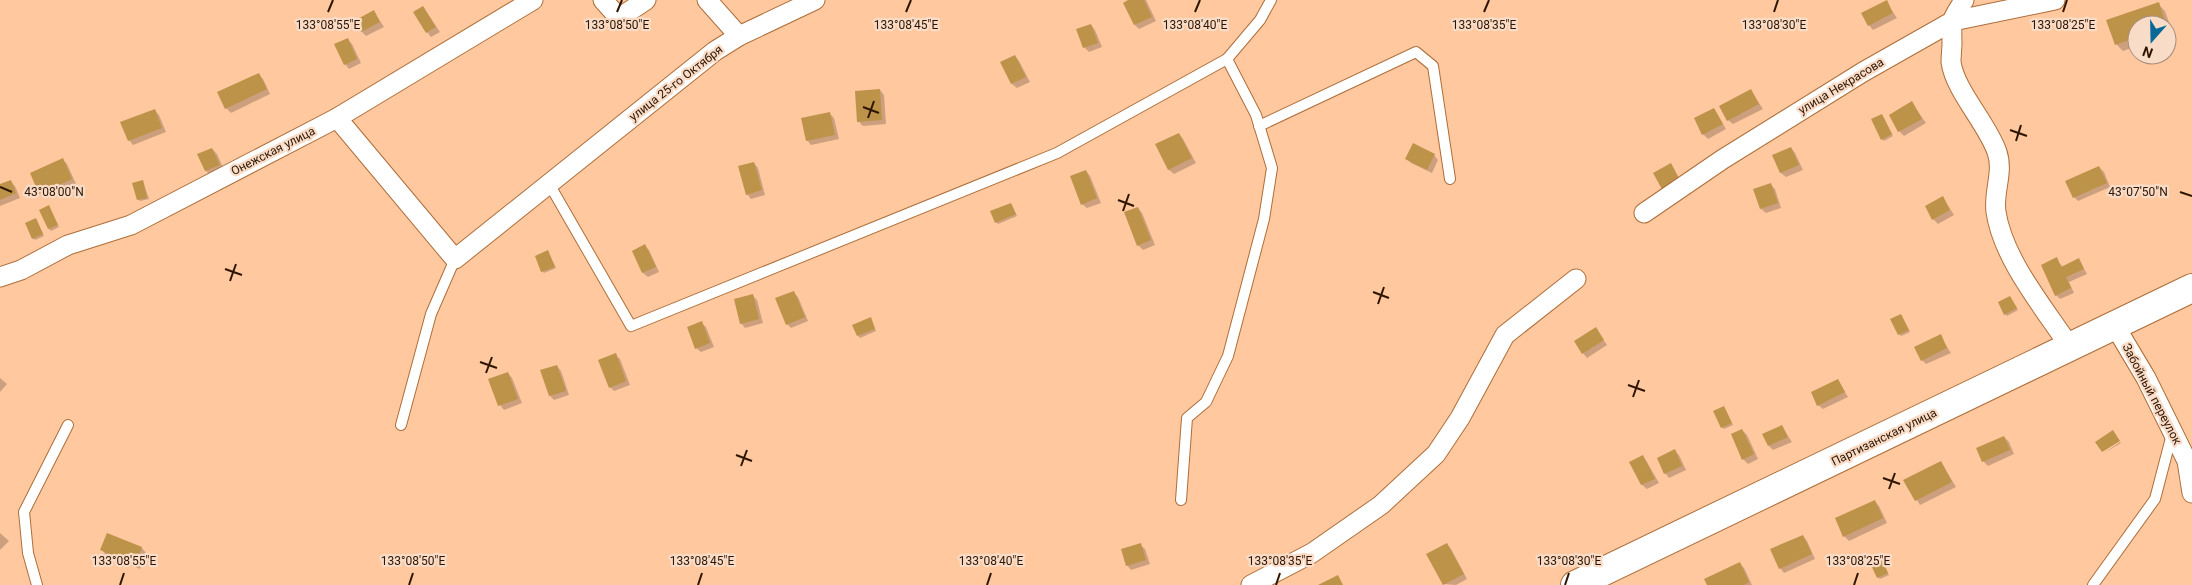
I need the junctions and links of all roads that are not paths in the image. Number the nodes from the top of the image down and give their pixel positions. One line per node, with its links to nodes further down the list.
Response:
1 (533, 0): 12 (street, Онежская улица)
2 (603, 0): 3 (street)
3 (646, 0)
4 (707, 0): 10 (street)
5 (815, 0): 10 (street, улица 25-го Октября)
6 (1272, 0): 11 (lane)
7 (1964, 0): 9 (street)
8 (2055, 0): 9 (street, улица Некрасова)
9 (1953, 21): 16 (street, улица Некрасова); 22 (street)
10 (739, 36): 15 (street, улица 25-го Октября)
11 (1227, 59): 13 (lane); 15 (lane)
12 (336, 118): 17 (street); 18 (street, Онежская улица)
13 (1259, 126): 14 (lane); 27 (lane)
14 (1450, 179)
15 (548, 182): 17 (street, улица 25-го Октября)
16 (1644, 213)
17 (454, 259): 24 (lane)
18 (0, 277)
19 (1576, 279): 29 (street)
20 (2192, 288): 21 (main road, Партизанская улица)
21 (2115, 326): 22 (main road, Партизанская улица); 25 (street, Забойный переулок)
22 (2070, 347): 30 (main road, Партизанская улица)
23 (68, 425): 28 (lane)
24 (401, 425)
25 (2172, 433): 26 (street, Забойный переулок); 31 (lane)
26 (2192, 493)
27 (1181, 500)
28 (37, 585)
29 (1251, 585)
30 (1575, 585)
31 (2092, 585)

